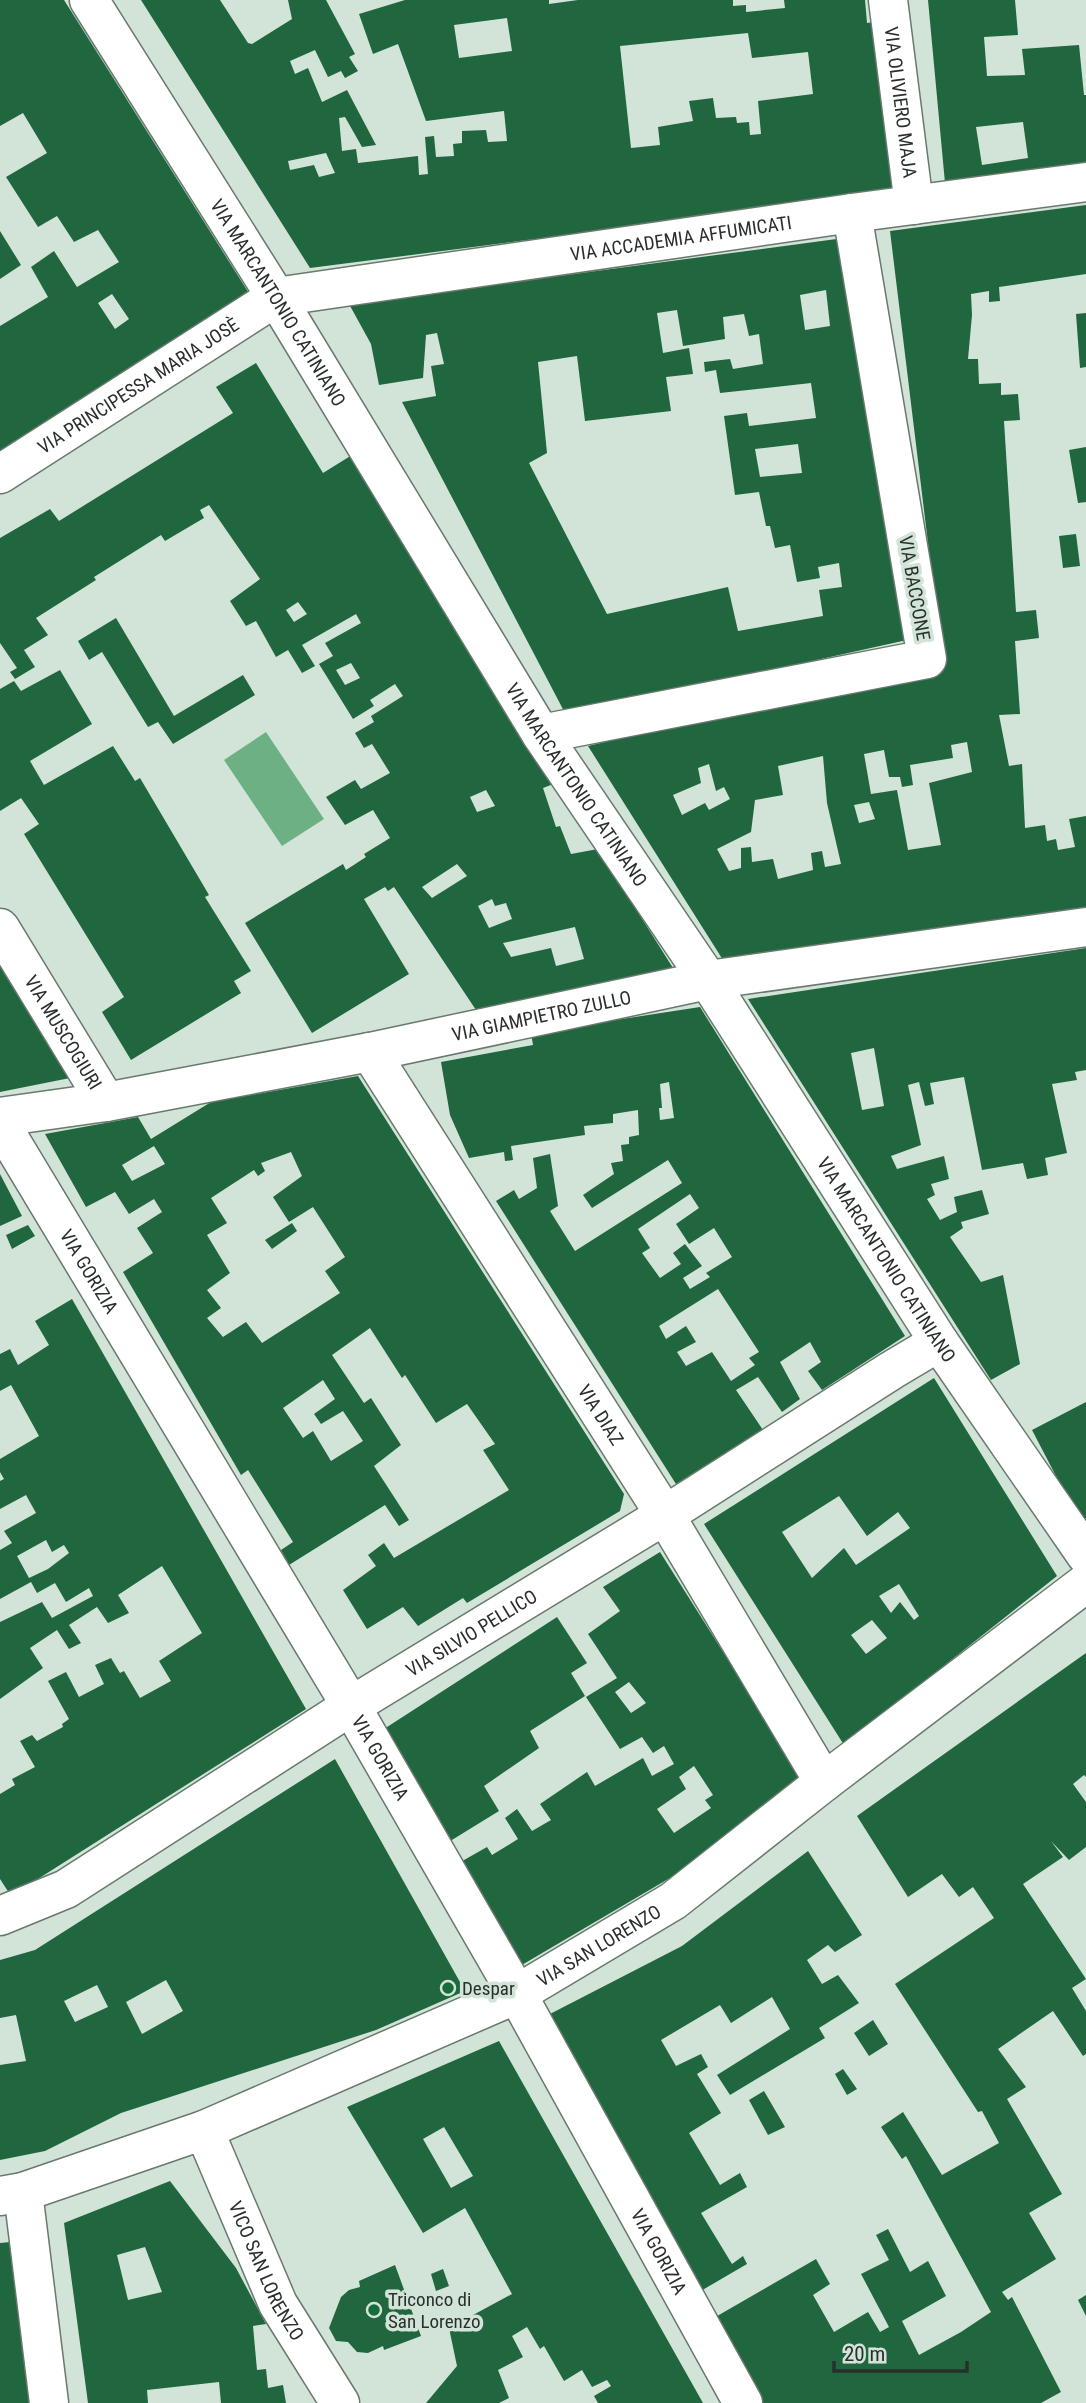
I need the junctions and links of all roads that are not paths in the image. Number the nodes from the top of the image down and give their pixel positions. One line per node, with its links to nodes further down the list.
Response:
1 (89, 0): 6 (street, VIA MARCANTONIO CATINIANO)
2 (888, 0): 4 (street, VIA OLIVIERO MAJA)
3 (1086, 183): 4 (street, VIA ACCADEMIA AFFUMICATI)
4 (914, 205): 5 (street, VIA ACCADEMIA AFFUMICATI)
5 (852, 213): 6 (street, VIA ACCADEMIA AFFUMICATI); 8 (street, VIA BACCONE)
6 (276, 296): 7 (street, VIA PRINCIPESSA MARIA JOSÈ); 8 (street, VIA MARCANTONIO CATINIANO)
7 (0, 474)
8 (541, 734): 11 (street, VIA MARCANTONIO CATINIANO)
9 (1086, 927): 11 (street, VIA GIAMPIETRO ZULLO)
10 (0, 928): 13 (street, VIA MUSCOGIURI)
11 (708, 980): 12 (street, VIA GIAMPIETRO ZULLO); 16 (street, VIA MARCANTONIO CATINIANO)
12 (370, 1052): 13 (street, VIA GIAMPIETRO ZULLO); 17 (street, VIA DIAZ)
13 (106, 1102): 14 (street, VIA GIAMPIETRO ZULLO)
14 (0, 1117)
15 (0, 1123): 20 (street, VIA GORIZIA)
16 (939, 1342): 17 (street, VIA SILVIO PELLICO); 18 (street, VIA MARCANTONIO CATINIANO)
17 (665, 1515): 20 (street, VIA SILVIO PELLICO); 21 (street, VIA DIAZ)
18 (1086, 1555)
19 (1086, 1583): 21 (street, VIA SAN LORENZO)
20 (351, 1706): 22 (street, VIA SILVIO PELLICO); 23 (street, VIA GORIZIA)
21 (824, 1782): 23 (street, VIA SAN LORENZO)
22 (0, 1916)
23 (517, 1994): 24 (street, VIA SAN LORENZO); 28 (street, VIA GORIZIA)
24 (204, 2130): 25 (street, VIA SAN LORENZO); 27 (street, VICO SAN LORENZO)
25 (12, 2194): 26 (street)
26 (49, 2403)
27 (340, 2403)
28 (743, 2403)

